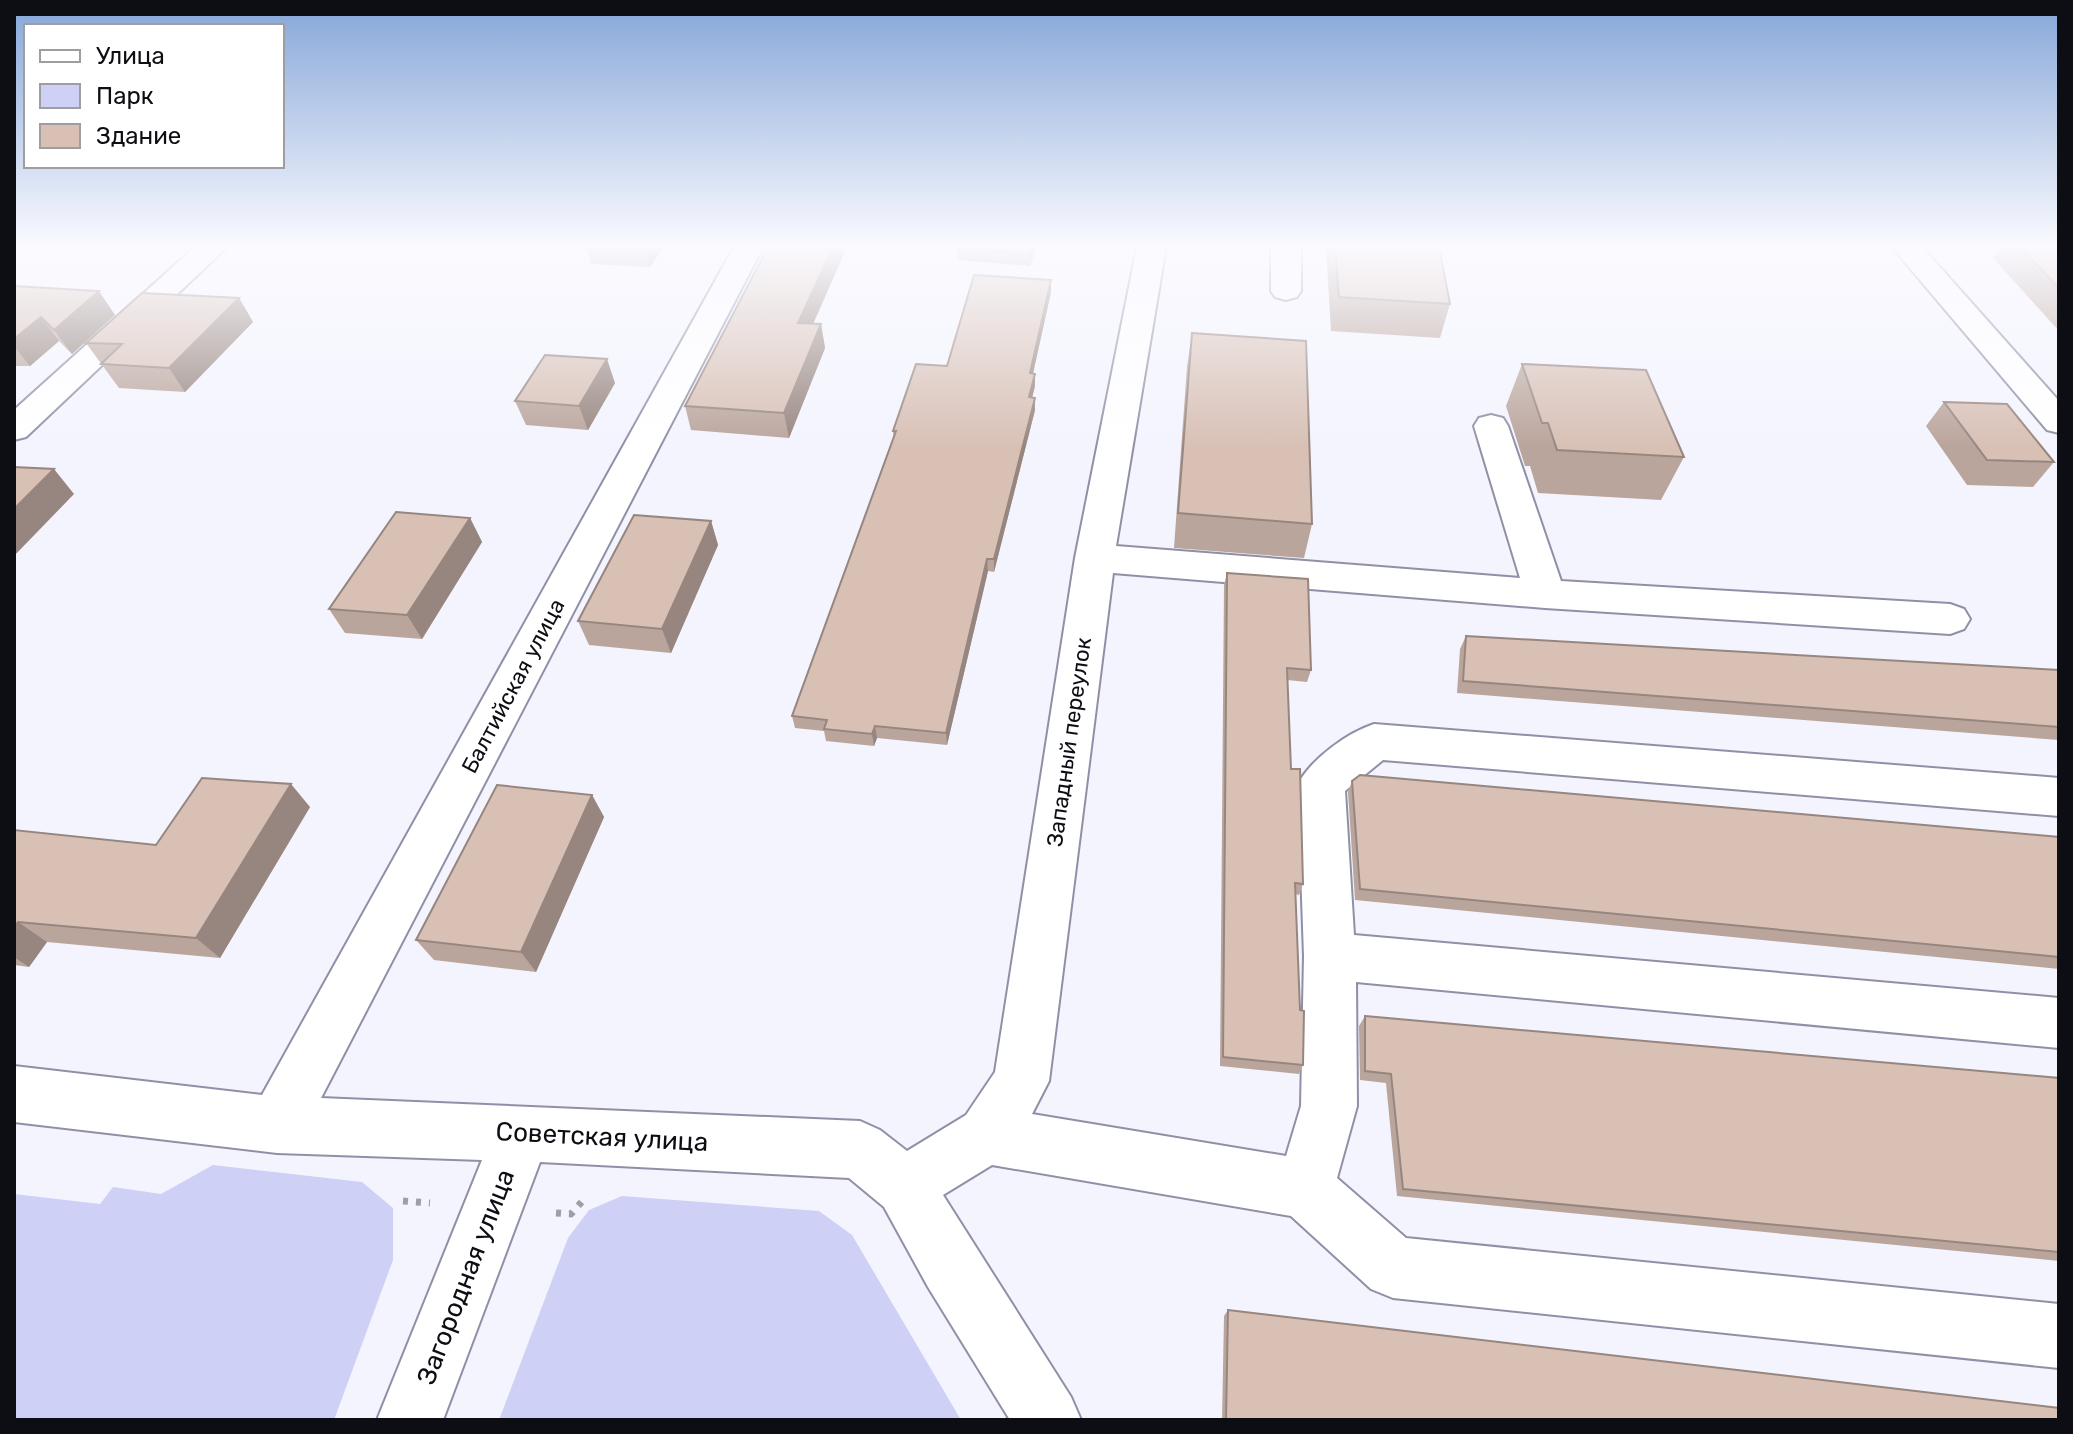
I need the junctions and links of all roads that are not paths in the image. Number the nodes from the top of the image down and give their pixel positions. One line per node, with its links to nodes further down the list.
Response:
1 (139, 314): 7 (street)
2 (712, 314): 15 (street, Балтийская улица)
3 (1140, 314): 8 (street, Западный переулок)
4 (1965, 314): 5 (street)
5 (2059, 422)
6 (1491, 426): 9 (street)
7 (14, 429)
8 (1095, 558): 9 (street); 17 (street, Западный переулок)
9 (1545, 594): 10 (street)
10 (1950, 619)
11 (2059, 797): 12 (street)
12 (1330, 956): 13 (street); 19 (street)
13 (2059, 1023)
14 (14, 1094): 15 (street, Советская улица)
15 (277, 1125): 16 (street, Советская улица)
16 (522, 1133): 18 (street, Советская улица); 21 (street, Загородная улица)
17 (986, 1135): 18 (street, Западный переулок); 19 (street)
18 (905, 1186): 22 (street, Советская улица)
19 (1305, 1189): 20 (street)
20 (2059, 1336)
21 (410, 1420)
22 (1048, 1420)

